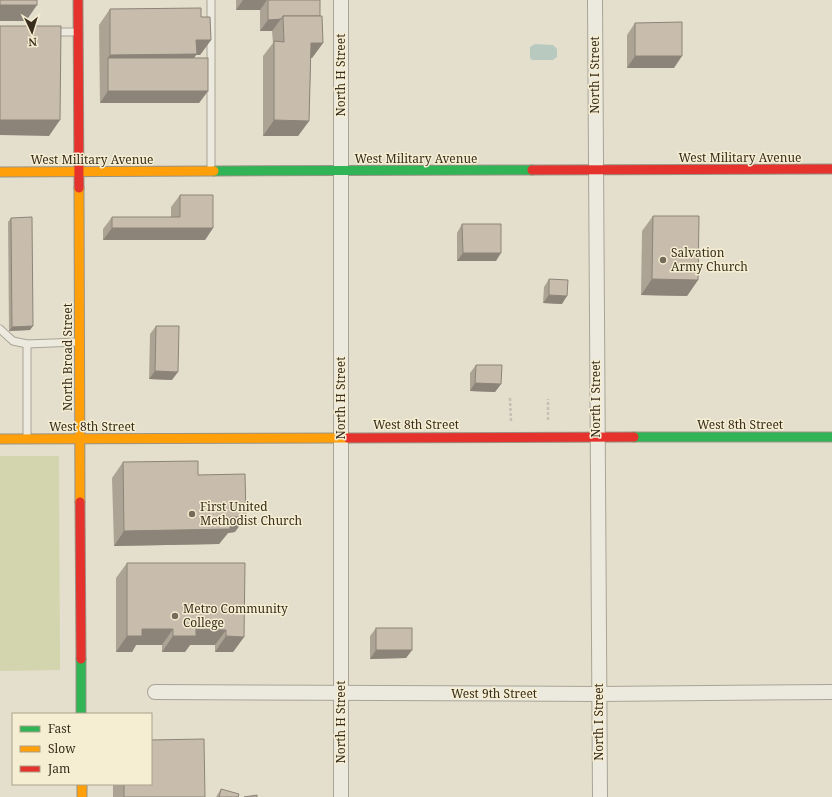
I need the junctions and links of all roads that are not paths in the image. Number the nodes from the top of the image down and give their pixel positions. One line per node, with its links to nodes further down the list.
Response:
1 (78, 0): 6 (main road, North Broad Street)
2 (211, 0): 12 (lane)
3 (341, 0): 8 (street, North H Street)
4 (595, 0): 9 (street, North I Street)
5 (45, 32): 6 (lane)
6 (78, 32): 11 (main road, North Broad Street)
7 (832, 170): 9 (main road, West Military Avenue)
8 (340, 171): 9 (main road, West Military Avenue); 12 (main road, West Military Avenue); 18 (street, North H Street)
9 (596, 171): 16 (street, North I Street)
10 (0, 172): 11 (main road, West Military Avenue)
11 (78, 172): 12 (main road, West Military Avenue); 14 (main road, North Broad Street)
12 (211, 172)
13 (0, 329): 15 (lane)
14 (80, 342): 15 (lane); 21 (main road, North Broad Street)
15 (27, 344): 20 (lane)
16 (597, 437): 17 (main road, West 8th Street); 18 (main road, West 8th Street); 25 (street, North I Street)
17 (832, 437)
18 (341, 438): 21 (main road, West 8th Street); 24 (street, North H Street)
19 (0, 439): 20 (main road, West 8th Street)
20 (27, 439): 21 (main road, West 8th Street)
21 (81, 439): 26 (main road, North Broad Street)
22 (155, 692): 24 (street, West 9th Street)
23 (832, 692): 25 (street, West 9th Street)
24 (341, 694): 25 (street, West 9th Street); 29 (street, North H Street)
25 (599, 694): 30 (street, North I Street)
26 (81, 713)
27 (82, 785): 28 (main road)
28 (82, 797)
29 (341, 797)
30 (600, 797)

